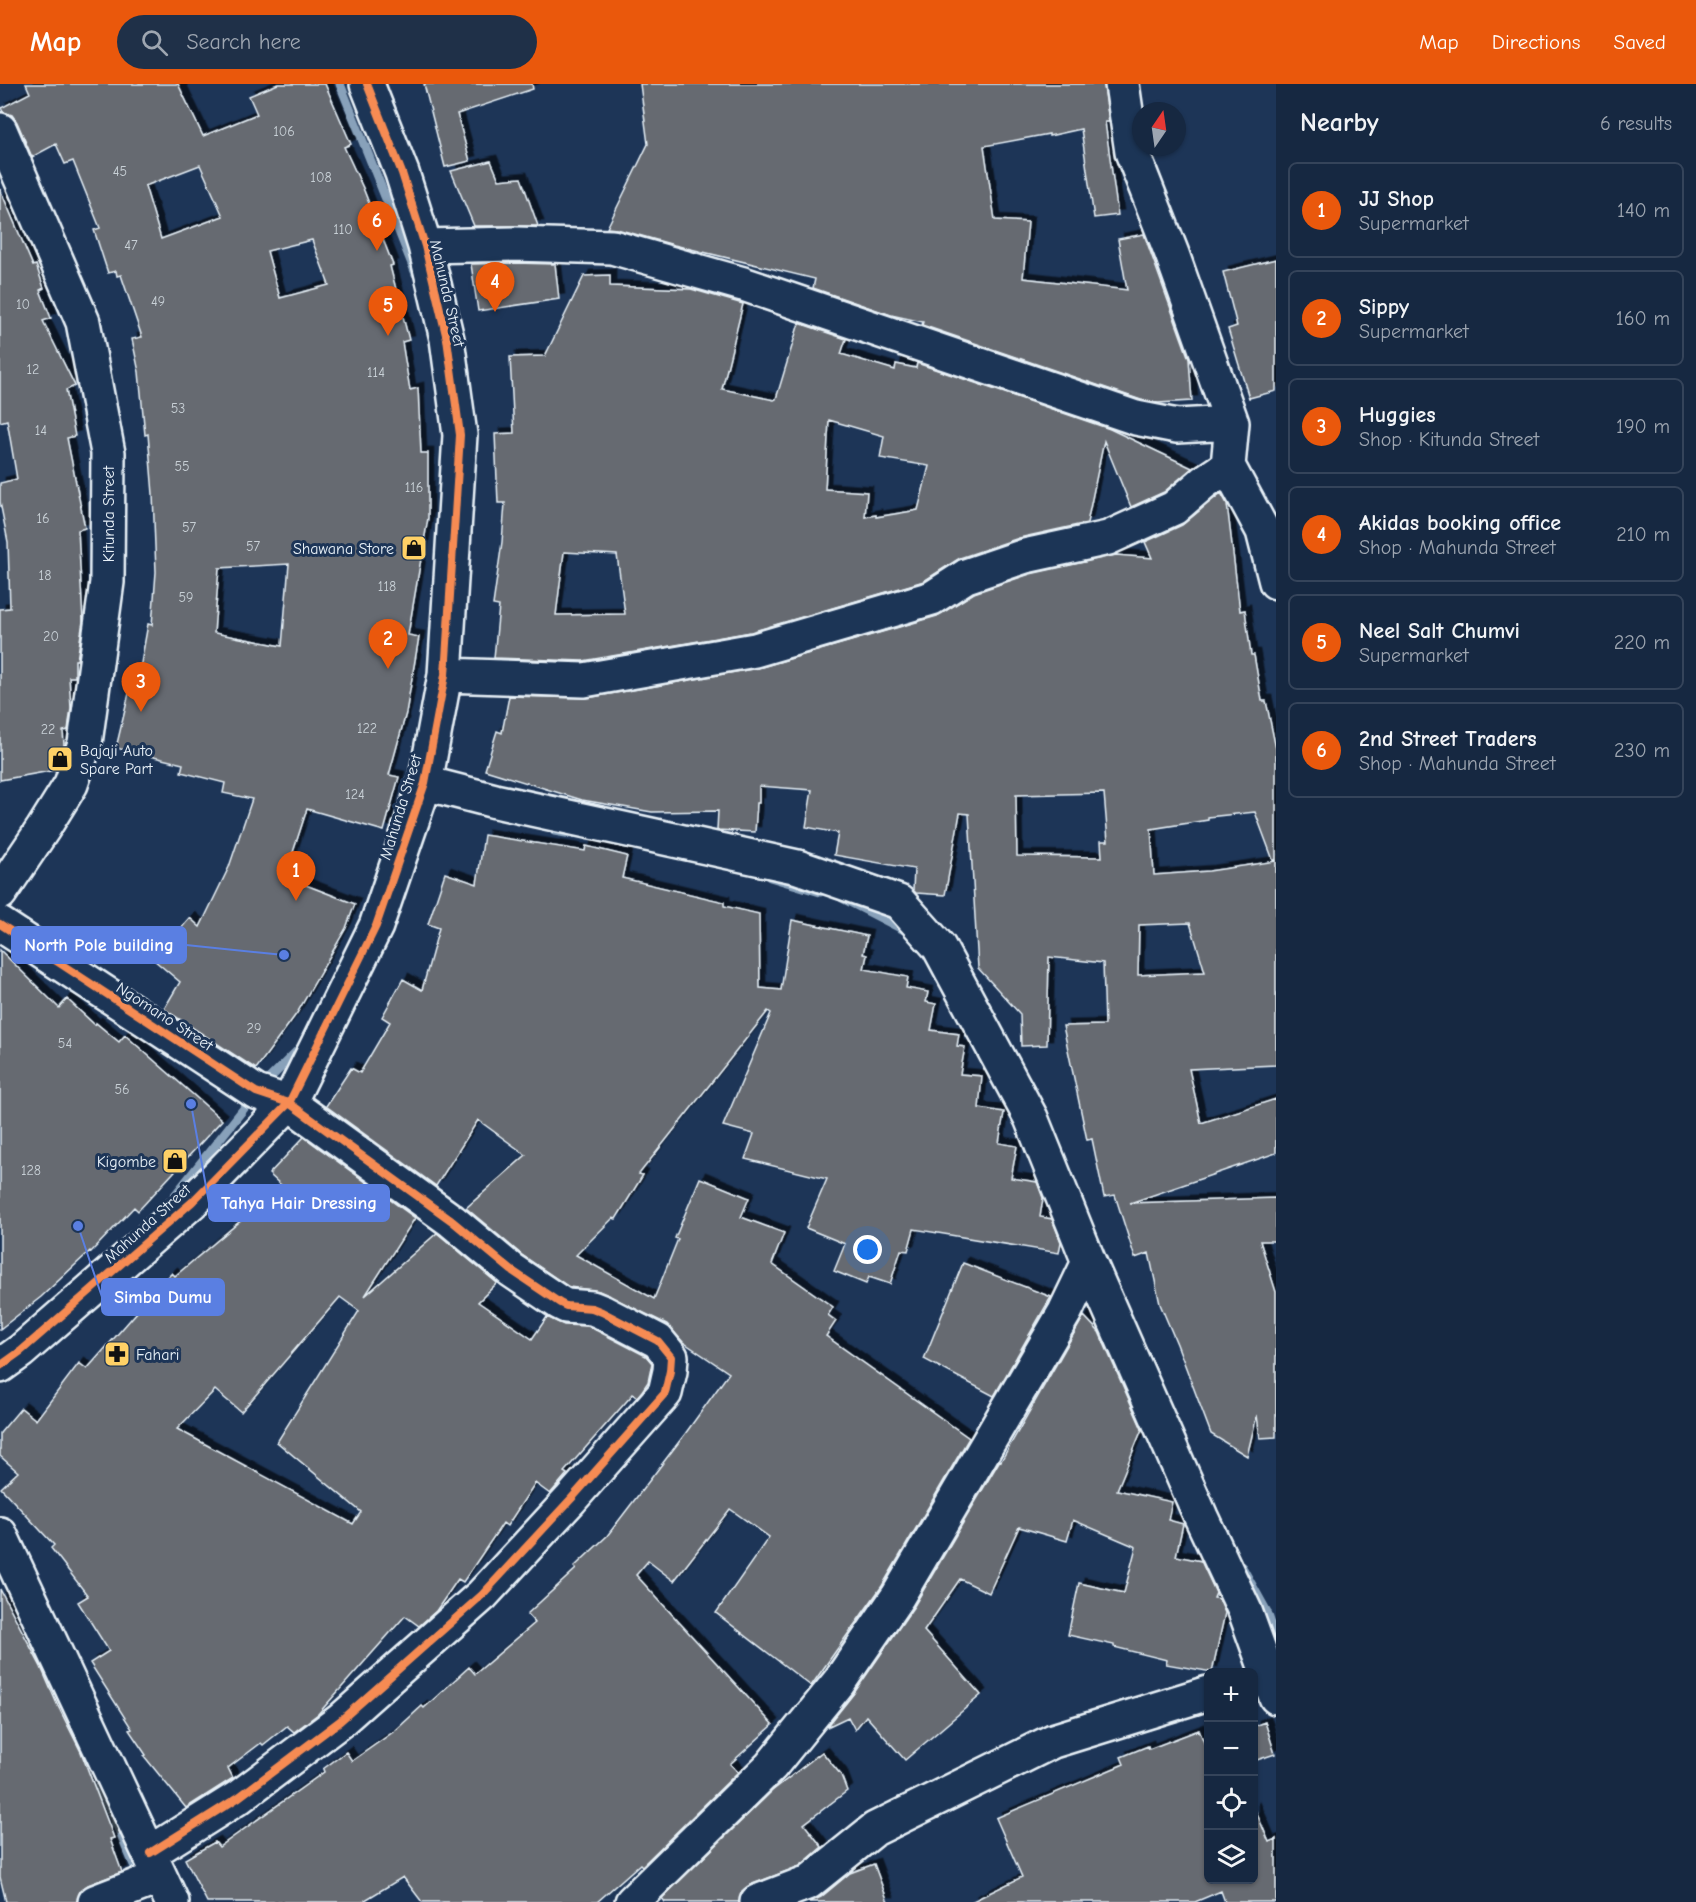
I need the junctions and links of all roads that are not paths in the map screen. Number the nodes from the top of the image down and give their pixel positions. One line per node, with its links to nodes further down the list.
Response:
1 (367, 84): 4 (street, Mahunda Street)
2 (1122, 84): 5 (street)
3 (0, 130): 10 (street, Kitunda Street)
4 (424, 246): 5 (street); 8 (street, Mahunda Street)
5 (1232, 423): 6 (street)
6 (1228, 466): 7 (street); 8 (street)
7 (1276, 582)
8 (445, 675): 9 (street, Mahunda Street)
9 (425, 783): 12 (street, Mahunda Street); 13 (street)
10 (0, 893)
11 (0, 924): 12 (street, Ngomano Street)
12 (290, 1103): 14 (street, Mahunda Street); 19 (street, Ngomano Street)
13 (1089, 1262): 16 (street); 21 (street)
14 (0, 1366)
15 (0, 1534): 19 (street)
16 (1261, 1611): 17 (street)
17 (1266, 1683)
18 (1204, 1695): 22 (street)
19 (161, 1877): 20 (street, Ngomano Street)
20 (95, 1902)
21 (632, 1902)
22 (757, 1902)

